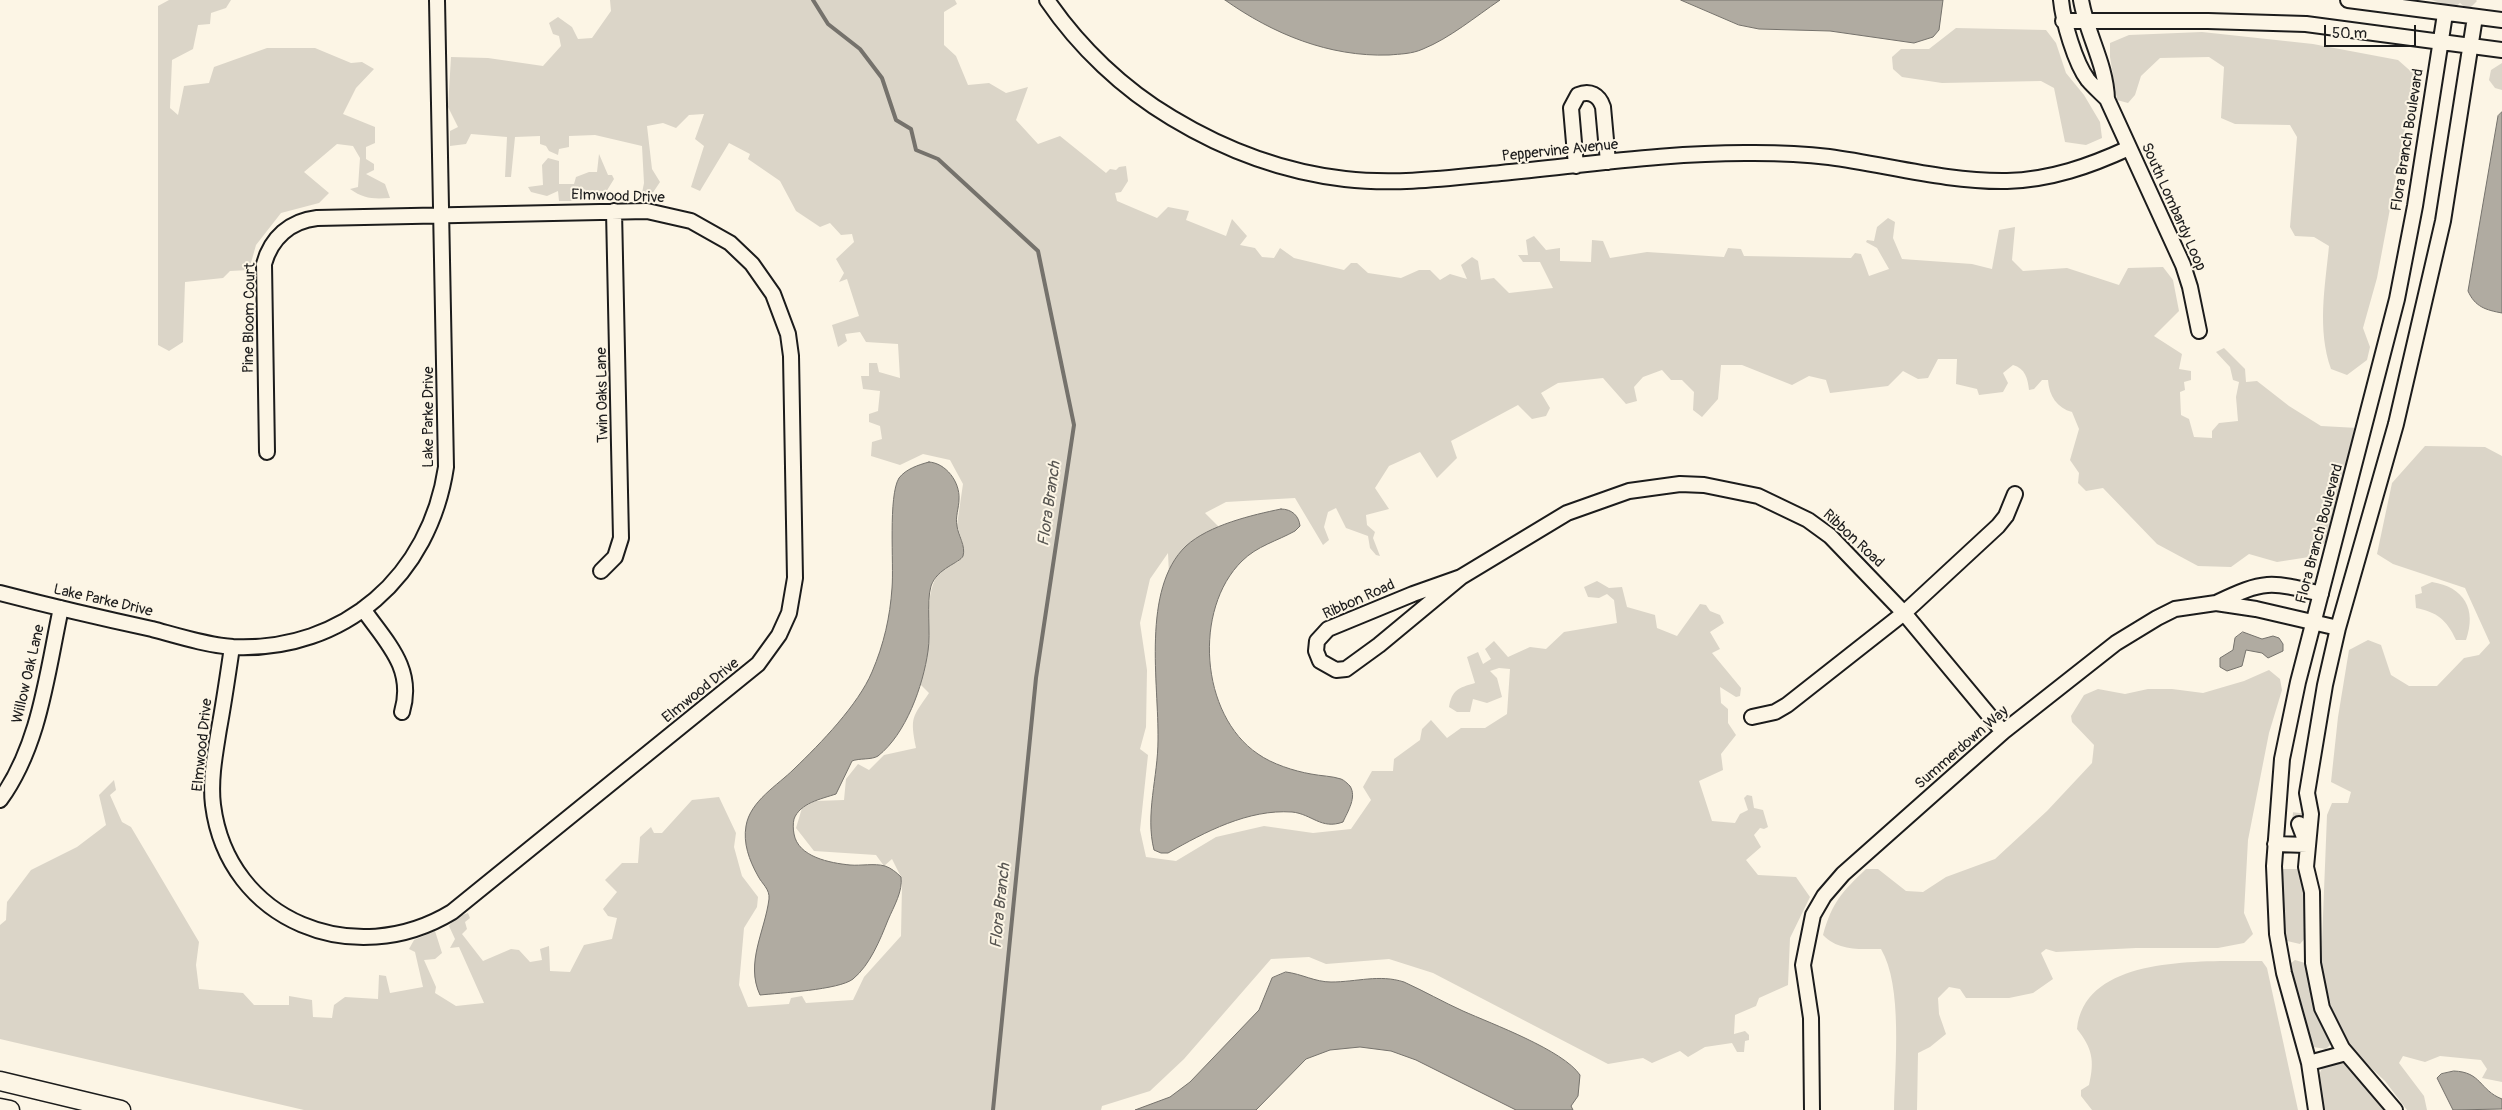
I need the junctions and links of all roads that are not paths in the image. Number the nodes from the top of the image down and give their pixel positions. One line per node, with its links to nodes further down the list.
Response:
1 (437, 0): 19 (street, Lake Parke Drive)
2 (1047, 0): 17 (street, Peppervine Avenue)
3 (2348, 0): 6 (street)
4 (2081, 1): 10 (street, South Lombardy Loop)
5 (2061, 3): 9 (street, South Lombardy Loop)
6 (2445, 14): 7 (street); 11 (street, Flora Branch Boulevard)
7 (2468, 16): 8 (street); 12 (street)
8 (2502, 20)
9 (2063, 21): 10 (street); 14 (street, South Lombardy Loop)
10 (2087, 21): 11 (street); 14 (street, South Lombardy Loop)
11 (2440, 43): 12 (street); 26 (street, Flora Branch Boulevard)
12 (2471, 46): 13 (street); 32 (street)
13 (2502, 50)
14 (2107, 99): 15 (street, South Lombardy Loop)
15 (2129, 148): 16 (street, Peppervine Avenue); 20 (street, South Lombardy Loop)
16 (1608, 162): 17 (street, Peppervine Avenue); 17 (street)
17 (1576, 166)
18 (614, 211): 19 (street, Elmwood Drive); 23 (street, Twin Oaks Lane); 33 (street, Elmwood Drive)
19 (442, 215): 21 (street, Pine Bloom Court); 29 (street, Lake Parke Drive)
20 (2199, 331)
21 (266, 452)
22 (2015, 494): 30 (street)
23 (601, 571)
24 (1461, 577): 24 (street, Ribbon Road); 30 (street, Ribbon Road)
25 (0, 593): 28 (street, Lake Parke Drive)
26 (2321, 594): 27 (street); 31 (street, Flora Branch Boulevard)
27 (2216, 603): 31 (street, Summerdown Way); 36 (street, Summerdown Way)
28 (62, 608): 33 (street, Lake Parke Drive); 38 (street, Willow Oak Lane)
29 (363, 609): 33 (street, Lake Parke Drive); 34 (street)
30 (1904, 613): 35 (street); 36 (street, Ribbon Road)
31 (2313, 623): 32 (street, Summerdown Way); 39 (street, Flora Branch Boulevard)
32 (2338, 628): 37 (street)
33 (232, 647)
34 (402, 712)
35 (1752, 716)
36 (2003, 732): 47 (street, Summerdown Way)
37 (2307, 793): 40 (street); 40 (street)
38 (0, 800)
39 (2275, 844): 40 (street); 42 (street, Flora Branch Boulevard)
40 (2307, 845): 41 (street)
41 (2346, 1053): 42 (street); 49 (street)
42 (2309, 1063): 48 (street, Flora Branch Boulevard)
43 (0, 1081): 46 (main road)
44 (0, 1108): 45 (main road)
45 (10, 1110)
46 (121, 1110)
47 (1812, 1110)
48 (2316, 1110)
49 (2395, 1110)

